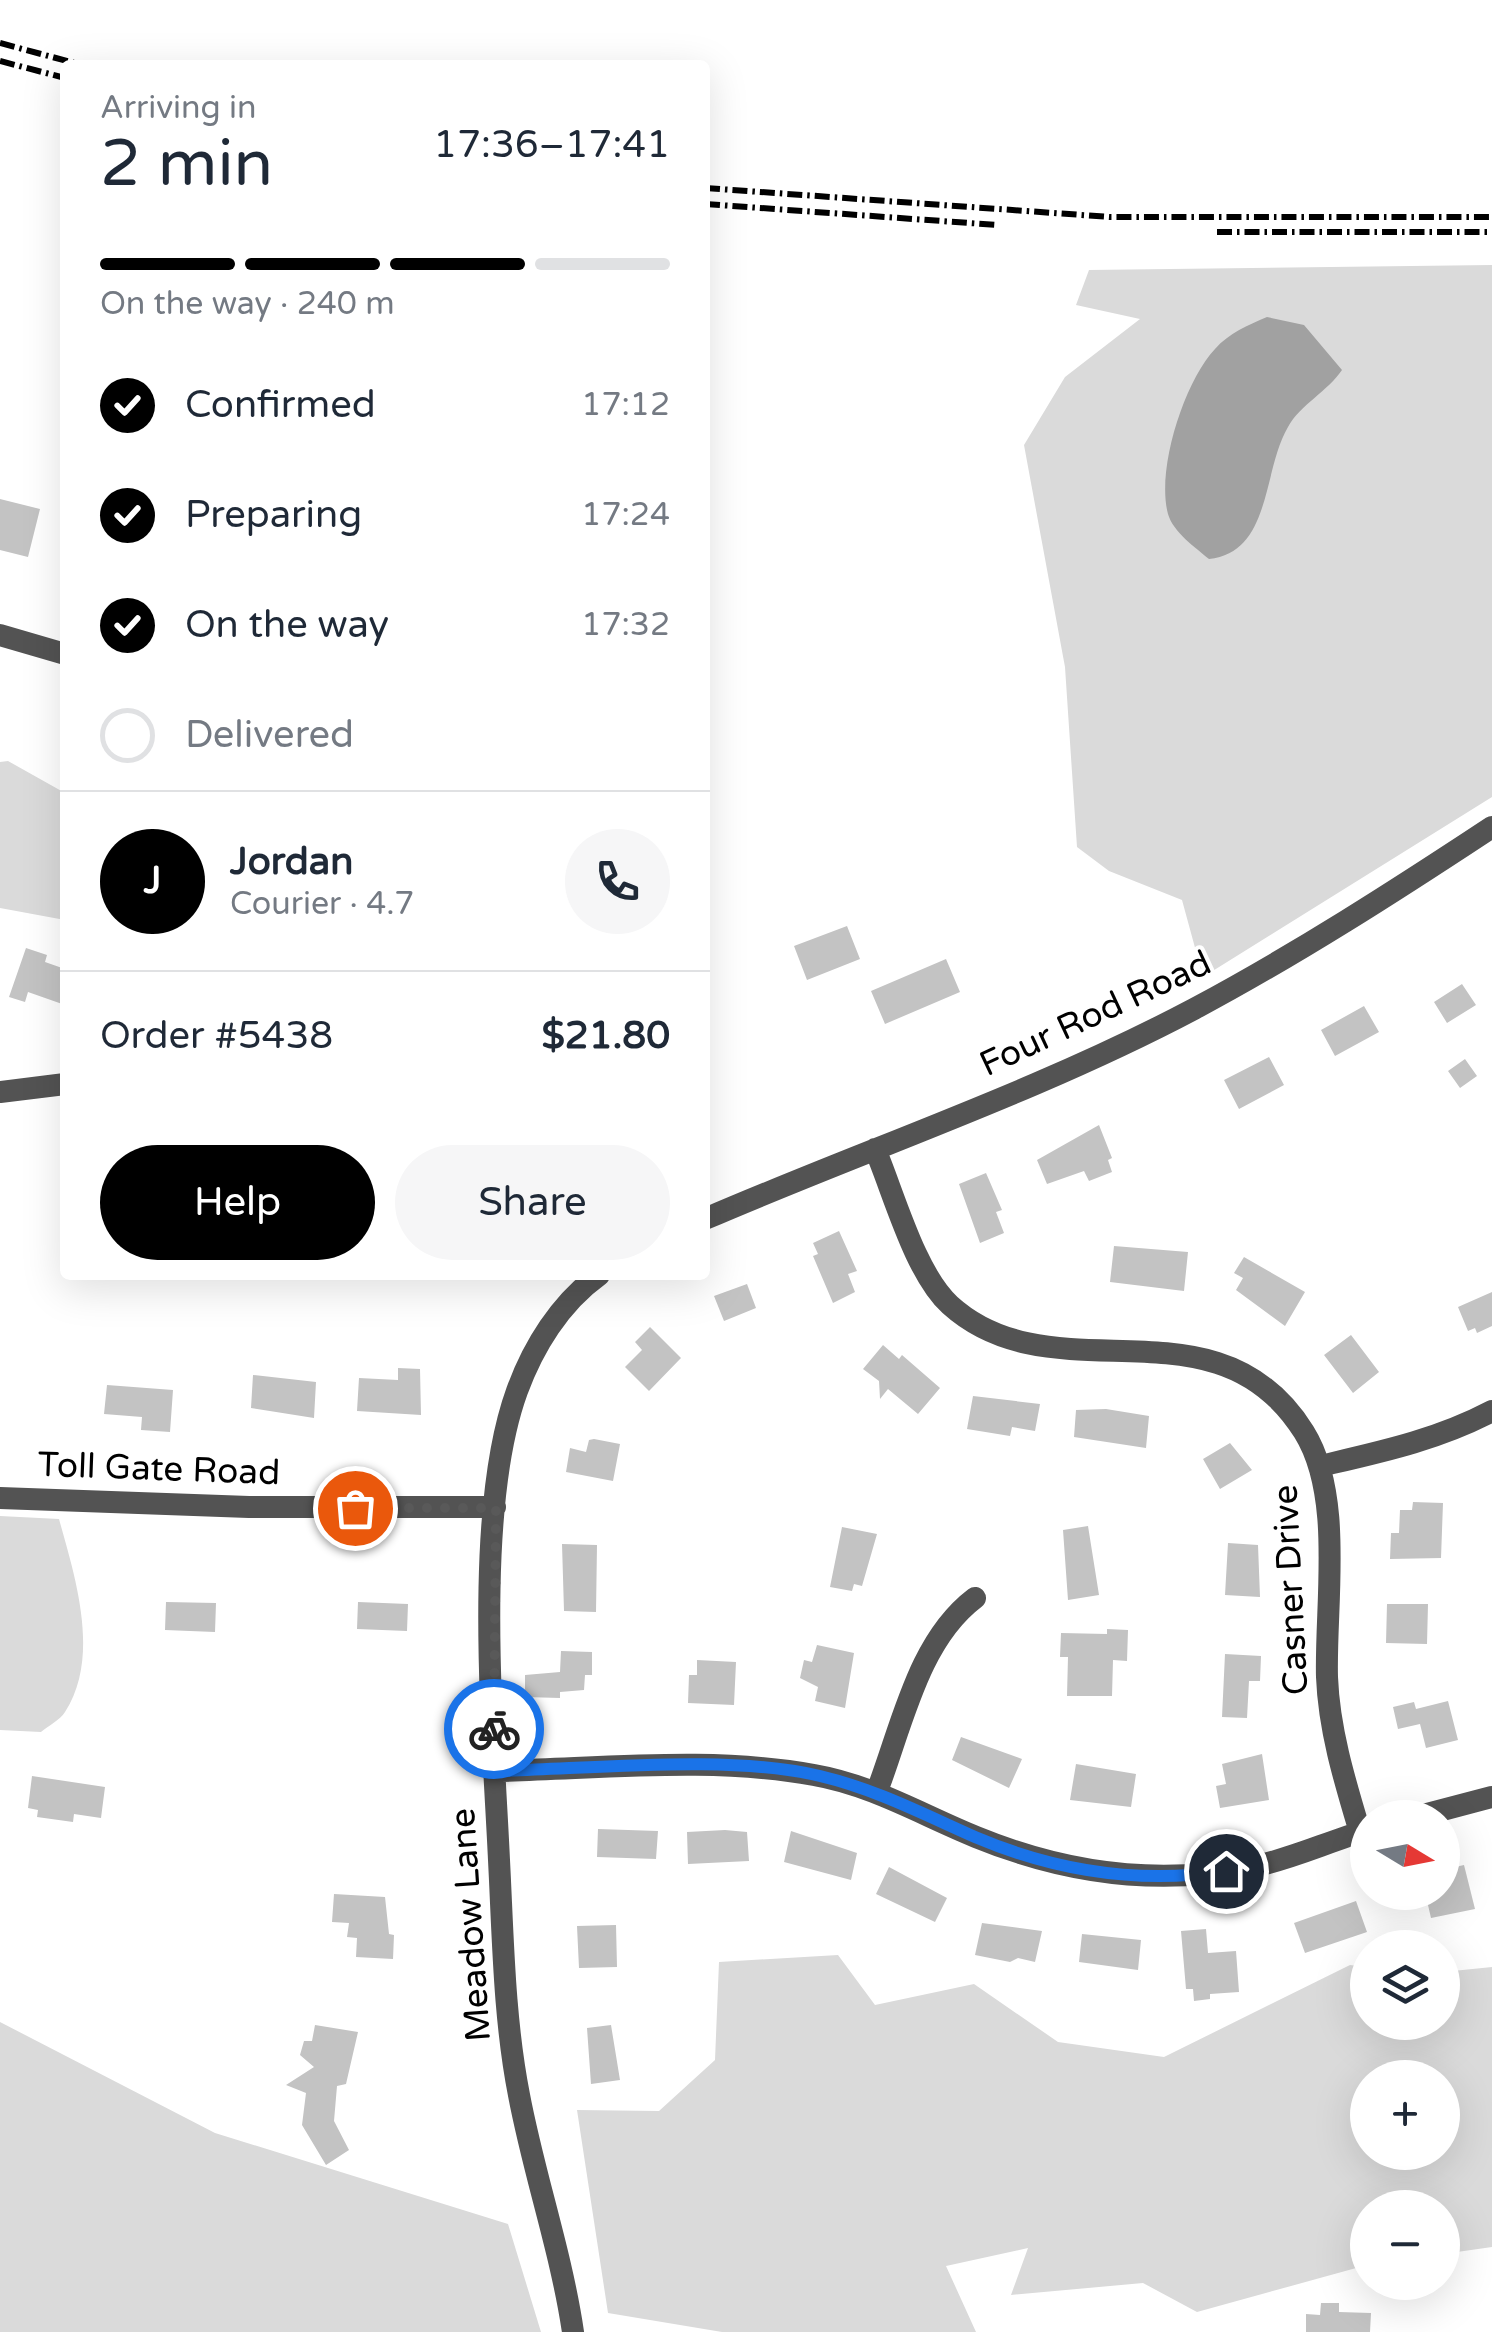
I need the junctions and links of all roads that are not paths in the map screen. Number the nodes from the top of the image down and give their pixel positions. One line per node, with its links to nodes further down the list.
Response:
1 (0, 635): 2 (street)
2 (60, 653)
3 (1492, 827): 6 (street, Four Rod Road)
4 (60, 1085): 5 (street)
5 (0, 1092)
6 (875, 1149): 7 (street, Four Rod Road); 10 (street, Casner Drive)
7 (710, 1216)
8 (594, 1280): 12 (street)
9 (1492, 1410): 10 (street)
10 (1320, 1466): 17 (street, Casner Drive)
11 (0, 1498): 12 (street, Toll Gate Road)
12 (496, 1508): 14 (street, Meadow Lane)
13 (975, 1598): 15 (street)
14 (495, 1771): 15 (street); 20 (street, Meadow Lane)
15 (877, 1791): 19 (street)
16 (1492, 1798): 18 (street)
17 (1353, 1800)
18 (1460, 1806)
19 (1350, 1836)
20 (573, 2332)

